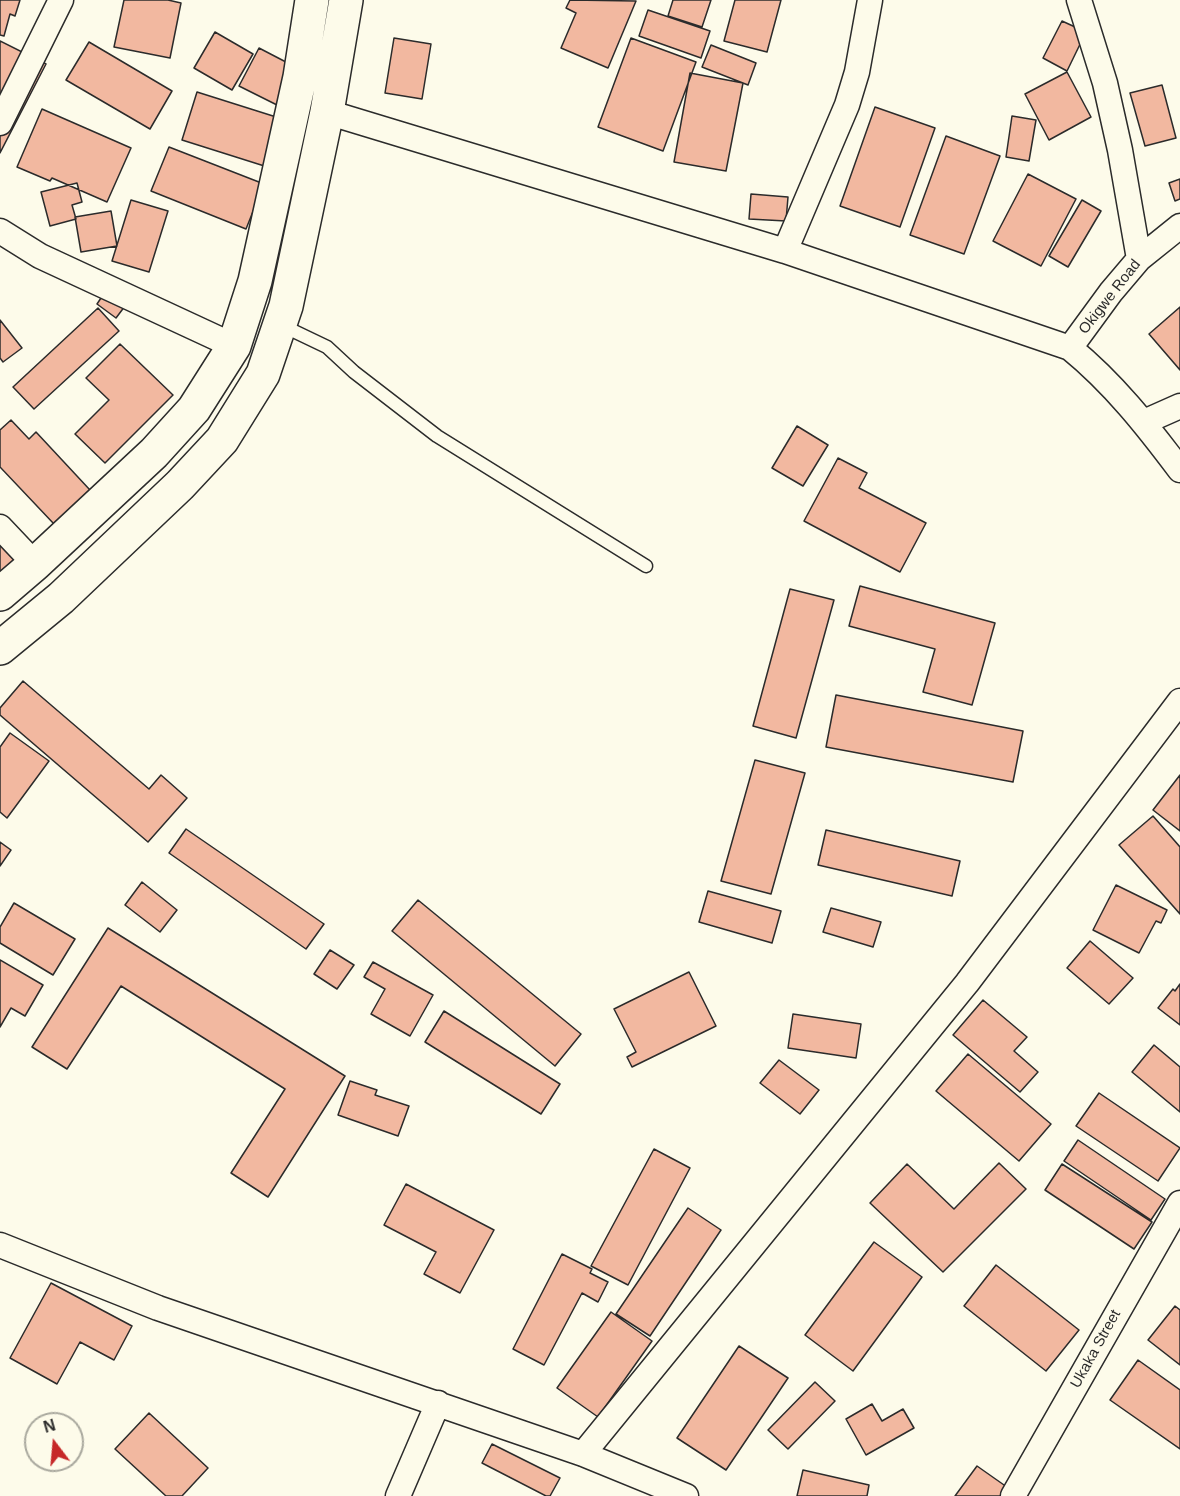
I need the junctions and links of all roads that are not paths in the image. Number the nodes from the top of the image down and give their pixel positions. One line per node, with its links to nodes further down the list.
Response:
1 (61, 0): 7 (street)
2 (312, 0): 13 (main road)
3 (346, 0): 6 (main road)
4 (870, 0): 10 (street)
5 (1079, 0): 11 (street)
6 (327, 112): 10 (street); 12 (main road)
7 (0, 123)
8 (1180, 226): 11 (street, Okigwe Road)
9 (0, 231): 13 (street)
10 (785, 251): 14 (street)
11 (1139, 259): 14 (street, Okigwe Road)
12 (280, 324): 20 (lane); 22 (main road)
13 (234, 346): 19 (main road)
14 (1070, 348): 16 (street)
15 (1180, 406): 16 (street)
16 (1144, 422): 17 (street)
17 (1180, 470)
18 (0, 527): 19 (street)
19 (35, 564): 21 (main road)
20 (646, 566)
21 (0, 594)
22 (0, 648)
23 (1180, 701): 27 (street)
24 (1180, 1203): 30 (street, Ukaka Street)
25 (0, 1245): 26 (street)
26 (438, 1403): 27 (street); 28 (street)
27 (583, 1454): 29 (street)
28 (398, 1496)
29 (686, 1496)
30 (1013, 1496)

